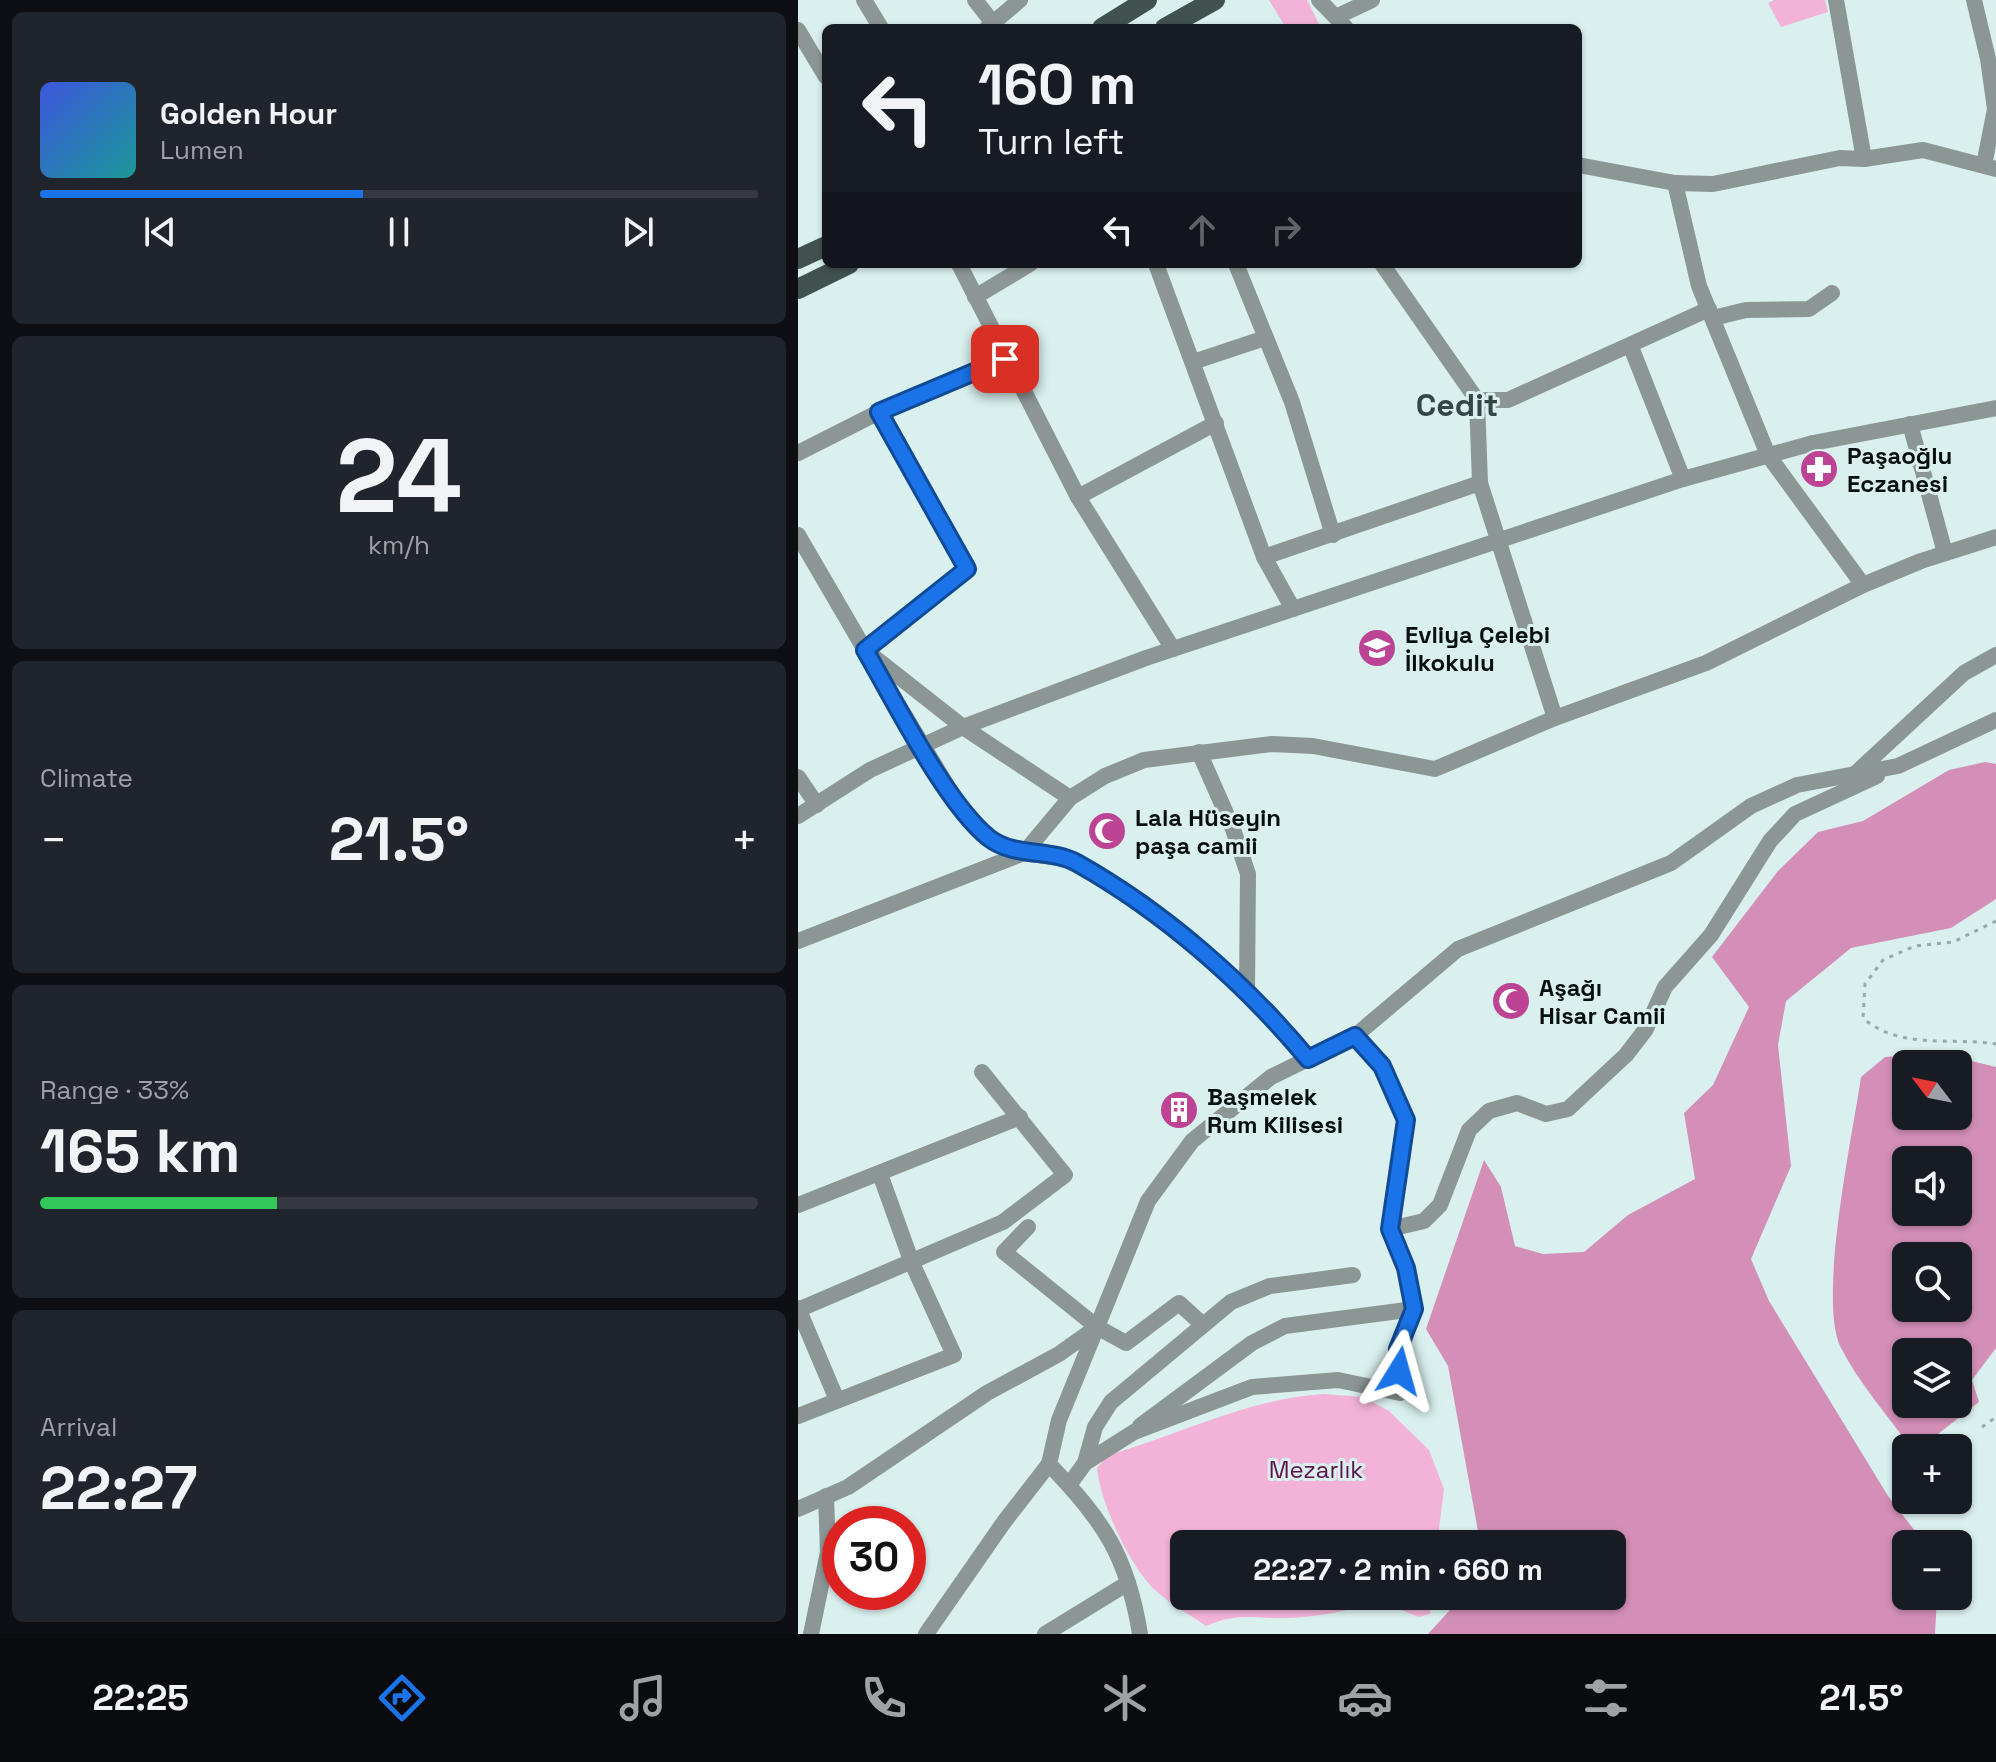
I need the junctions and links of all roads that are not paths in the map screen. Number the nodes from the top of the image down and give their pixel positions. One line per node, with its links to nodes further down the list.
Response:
1 (864, 0): 11 (street)
2 (975, 0): 12 (street)
3 (1020, 0): 13 (street)
4 (1147, 0): 14 (main road)
5 (1215, 0): 15 (main road)
6 (1319, 0): 10 (street)
7 (1372, 0): 10 (street)
8 (1836, 0): 18 (street)
9 (1974, 0): 20 (street)
10 (1342, 22)
11 (879, 24)
12 (989, 24)
13 (992, 24)
14 (1108, 24)
15 (1172, 24)
16 (798, 30): 17 (street)
17 (822, 70)
18 (1864, 159): 20 (street); 21 (street)
19 (1582, 166): 21 (street)
20 (1990, 167)
21 (1675, 183): 33 (street)
22 (822, 248): 23 (main road)
23 (798, 259)
24 (841, 268): 30 (main road)
25 (961, 268): 32 (street)
26 (1023, 268): 32 (street)
27 (1158, 268): 37 (street)
28 (1238, 268): 34 (street)
29 (1385, 268): 38 (street)
30 (798, 289)
31 (1832, 293): 33 (street)
32 (975, 297): 36 (street)
33 (1711, 314): 35 (street); 44 (street)
34 (1265, 338): 37 (street); 49 (street)
35 (1631, 347): 38 (street); 45 (street)
36 (1005, 359): 40 (street); 47 (street)
37 (1193, 362): 41 (street)
38 (1477, 400): 46 (street)
39 (1996, 408): 42 (street)
40 (879, 412): 43 (street); 57 (street)
41 (1216, 423): 47 (street); 53 (street)
42 (1910, 424): 44 (street); 52 (street)
43 (798, 453)
44 (1768, 455): 45 (street); 54 (street)
45 (1683, 479): 51 (street)
46 (1480, 483): 49 (street); 51 (street)
47 (1078, 497): 56 (street)
48 (798, 535): 57 (street)
49 (1333, 535): 53 (street)
50 (1996, 537): 52 (street)
51 (1500, 542): 55 (street); 59 (street)
52 (1945, 553): 54 (street)
53 (1264, 557): 55 (street)
54 (1863, 585): 59 (street)
55 (1293, 609): 56 (street)
56 (1173, 649): 61 (street)
57 (865, 650): 61 (street); 62 (street)
58 (1996, 655): 65 (street)
59 (1555, 718): 63 (street)
60 (1996, 720): 64 (street)
61 (963, 727): 62 (street); 67 (street)
62 (922, 748): 68 (street); 70 (street)
63 (1199, 752): 67 (street); 72 (street)
64 (1898, 766): 65 (street); 80 (street)
65 (1852, 775): 73 (street)
66 (798, 777): 68 (street)
67 (1070, 798): 70 (street)
68 (817, 805): 69 (street)
69 (798, 816)
70 (1024, 853): 71 (street); 72 (street)
71 (798, 941)
72 (1247, 992): 74 (street)
73 (1355, 1036): 74 (street); 80 (street)
74 (1308, 1059): 86 (street)
75 (982, 1072): 76 (street)
76 (1020, 1117): 77 (street); 81 (street)
77 (880, 1174): 78 (street); 81 (street)
78 (798, 1205)
79 (1028, 1227): 86 (street)
80 (1390, 1229): 84 (street)
81 (912, 1263): 83 (street); 87 (street)
82 (1353, 1275): 85 (street)
83 (798, 1309): 87 (street)
84 (1414, 1309): 89 (street); 89 (street)
85 (1202, 1324): 86 (street); 90 (street)
86 (1097, 1327): 91 (street); 93 (street)
87 (837, 1400): 88 (street)
88 (798, 1416)
89 (1134, 1432): 90 (street)
90 (1085, 1463): 92 (street)
91 (1049, 1464): 92 (street); 97 (street)
92 (1069, 1485): 95 (street)
93 (826, 1496): 94 (street); 96 (street)
94 (801, 1504)
95 (1128, 1583): 98 (street); 99 (street)
96 (811, 1634)
97 (926, 1634)
98 (1045, 1634)
99 (1140, 1634)

